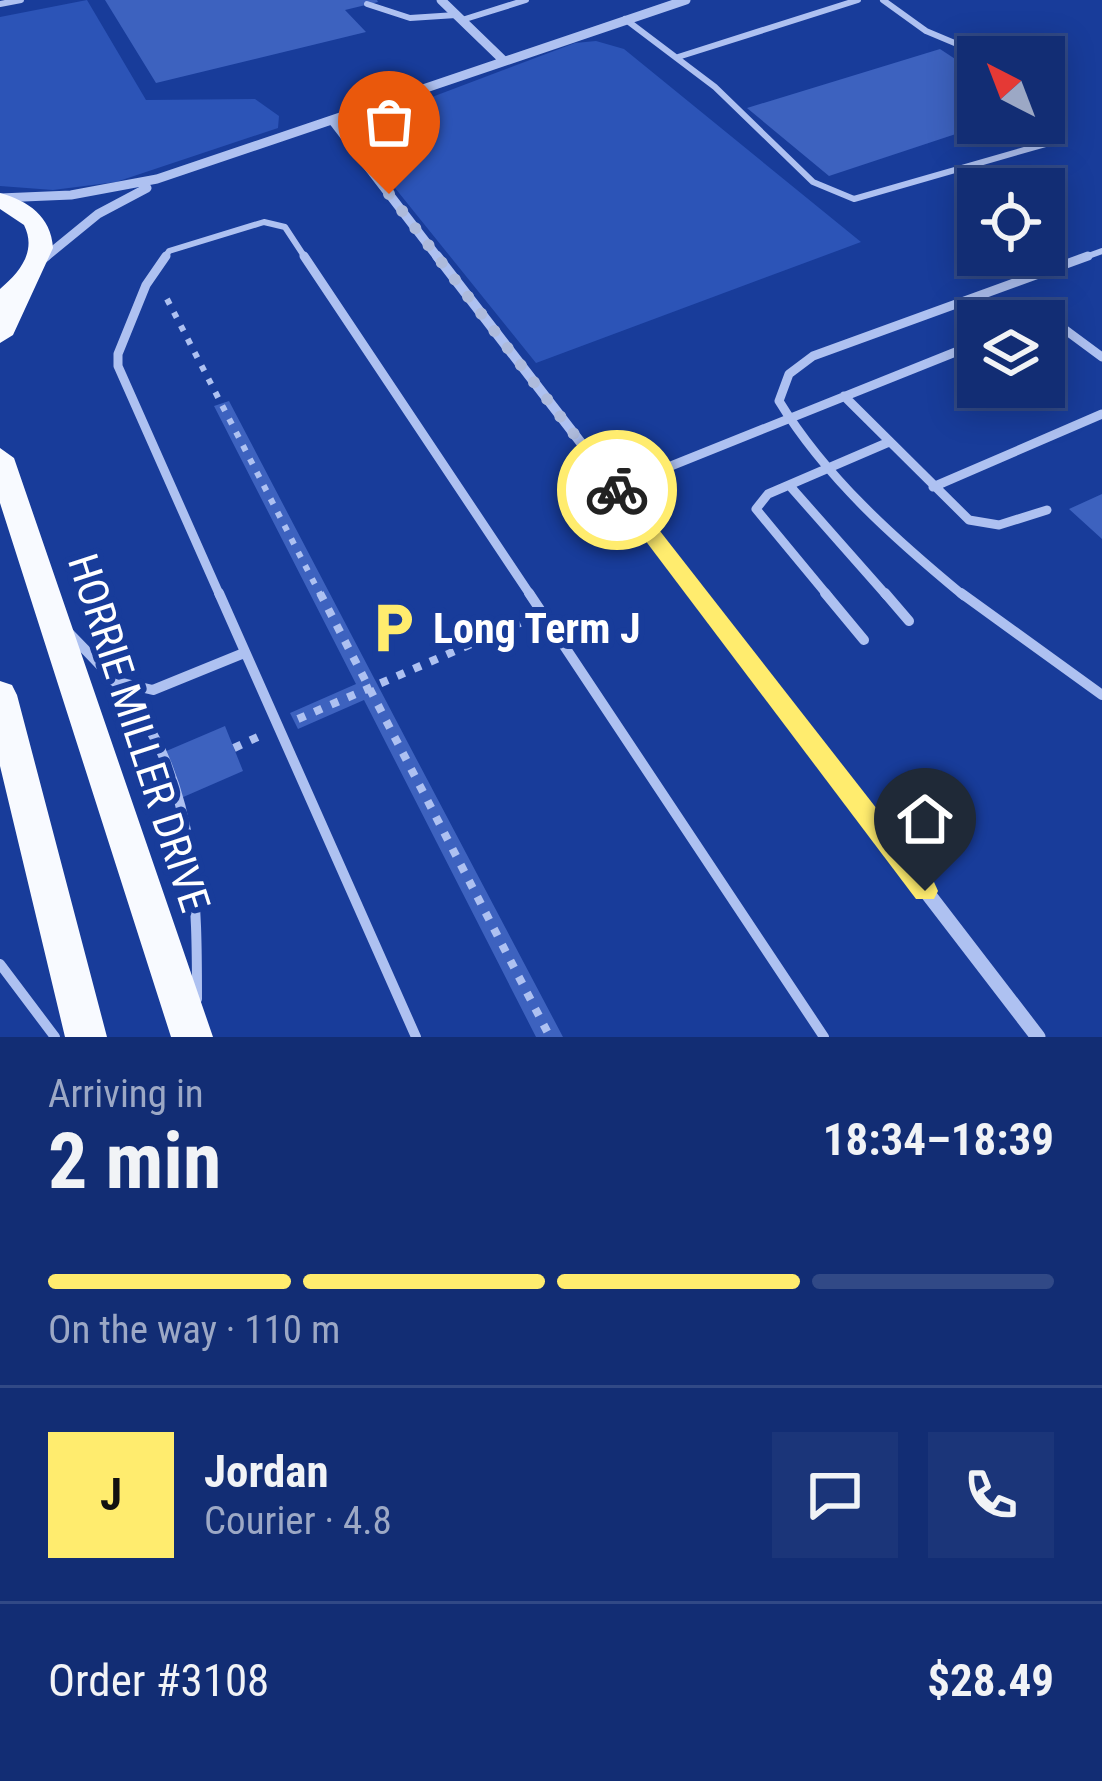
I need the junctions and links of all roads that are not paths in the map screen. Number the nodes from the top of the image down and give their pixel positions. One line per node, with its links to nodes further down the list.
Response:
1 (21, 0): 8 (lane)
2 (441, 0): 10 (street)
3 (526, 0): 7 (lane)
4 (686, 0): 11 (street)
5 (858, 0): 13 (lane)
6 (883, 0): 12 (lane)
7 (505, 3): 10 (lane)
8 (0, 4)
9 (367, 4): 10 (lane)
10 (459, 17): 14 (street)
11 (626, 19): 13 (lane); 14 (street)
12 (957, 44)
13 (678, 57): 16 (lane)
14 (502, 59): 15 (street)
15 (333, 121): 17 (street); 34 (street)
16 (1046, 144)
17 (197, 166): 18 (street); 20 (street)
18 (0, 199): 20 (main road)
19 (1102, 251): 28 (lane)
20 (33, 271): 21 (main road); 23 (main road)
21 (0, 302)
22 (1065, 330): 25 (lane)
23 (0, 335)
24 (957, 351): 26 (lane)
25 (1102, 357)
26 (844, 396): 28 (lane); 29 (lane)
27 (1102, 414): 33 (lane)
28 (786, 417): 31 (lane); 34 (lane)
29 (889, 442): 31 (lane); 33 (lane)
30 (0, 458): 36 (main road, HORRIE MILLER DRIVE)
31 (830, 467): 32 (lane); 41 (lane)
32 (789, 485): 37 (lane); 38 (lane)
33 (933, 487): 35 (lane)
34 (616, 488): 49 (street)
35 (1047, 509)
36 (52, 616): 40 (lane); 46 (main road, HORRIE MILLER DRIVE)
37 (909, 621)
38 (864, 640)
39 (244, 653): 40 (lane); 47 (lane); 48 (lane)
40 (114, 681): 46 (lane)
41 (1102, 694)
42 (0, 695): 45 (main road)
43 (0, 964): 44 (lane)
44 (55, 1037)
45 (86, 1037)
46 (194, 1037)
47 (416, 1037)
48 (824, 1037)
49 (1038, 1037)

